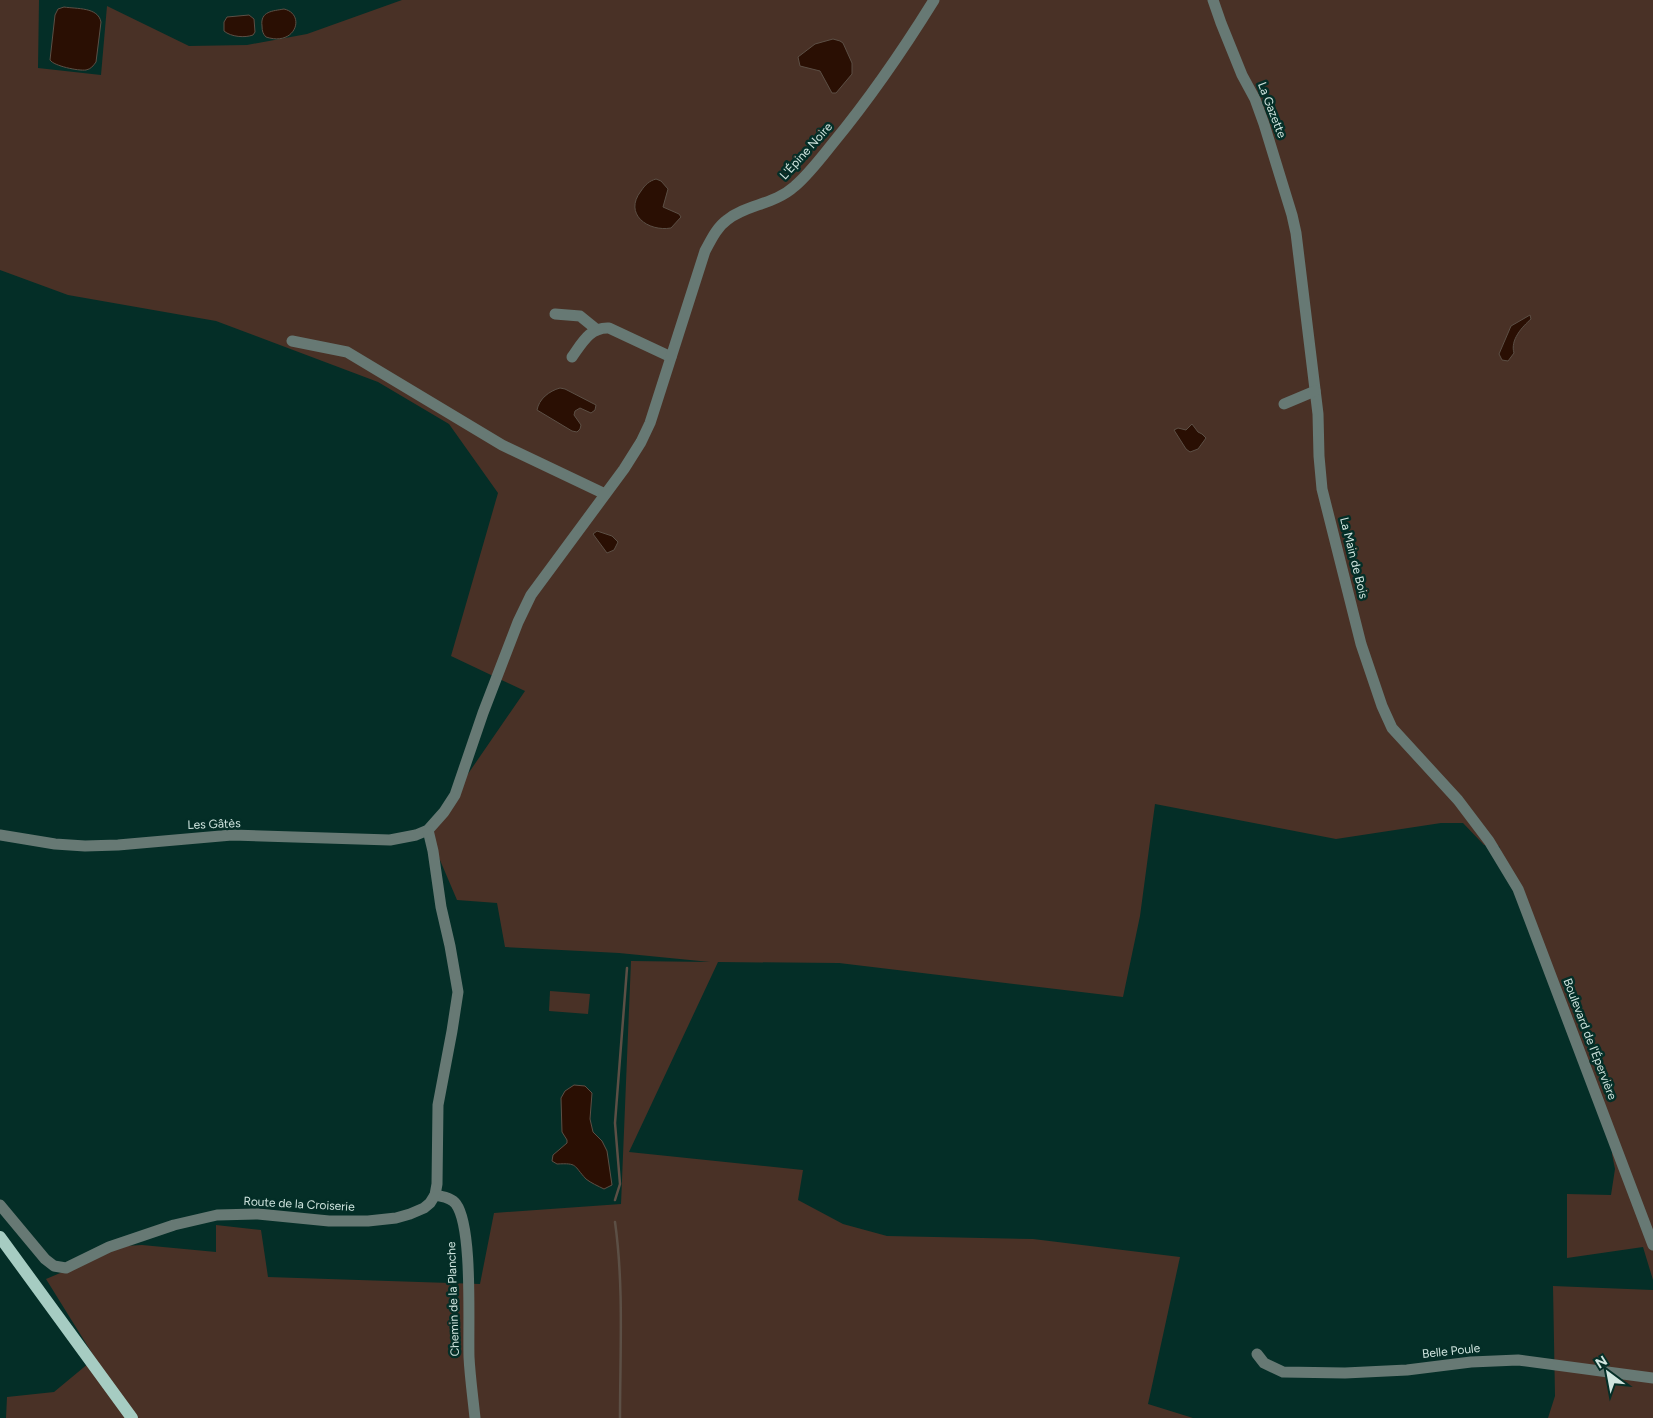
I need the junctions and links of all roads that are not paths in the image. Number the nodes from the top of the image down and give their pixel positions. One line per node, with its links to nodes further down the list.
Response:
1 (934, 0): 8 (street, L'Épine Noire)
2 (1213, 0): 3 (street, La Gazette)
3 (1296, 234): 9 (street, La Main de Bois)
4 (555, 314): 5 (street)
5 (596, 329): 7 (street); 8 (street)
6 (292, 342): 11 (street)
7 (572, 357)
8 (671, 357): 11 (street, L'Épine Noire)
9 (1315, 392): 10 (street); 14 (street, La Main de Bois)
10 (1284, 404)
11 (606, 494): 12 (street, L'Épine Noire)
12 (428, 830): 13 (street, Les Gâtès); 15 (street)
13 (0, 835)
14 (1493, 847): 18 (street, Boulevard de l'Épervière)
15 (435, 1195): 16 (street, Route de la Croiserie); 22 (street, Chemin de la Planche)
16 (0, 1205)
17 (0, 1237): 21 (main road)
18 (1653, 1244)
19 (1257, 1354): 20 (street, Belle Poule)
20 (1653, 1378)
21 (132, 1418)
22 (475, 1418)

